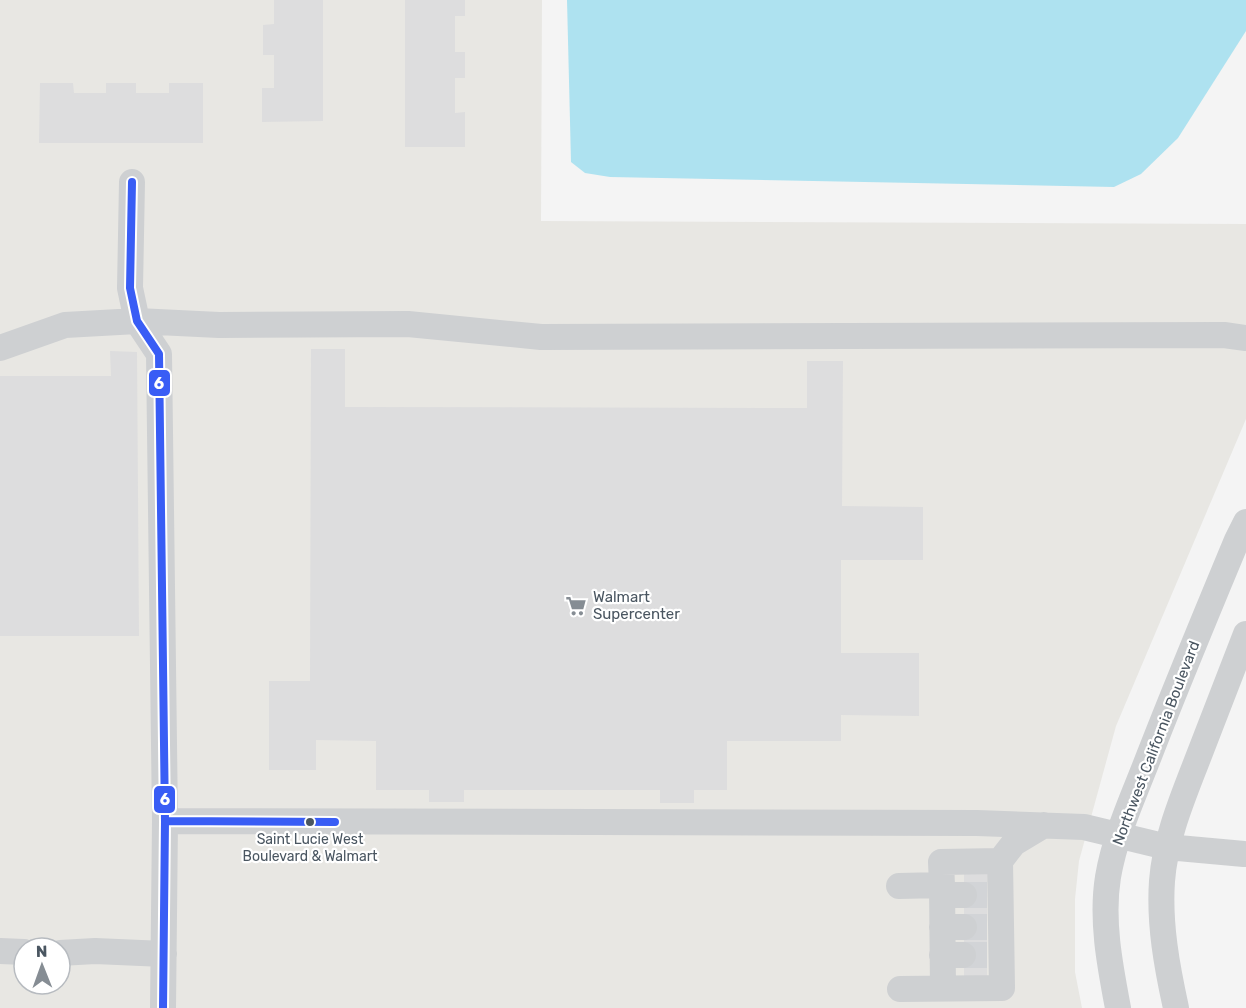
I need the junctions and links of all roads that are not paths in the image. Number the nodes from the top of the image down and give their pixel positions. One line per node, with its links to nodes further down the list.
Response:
1 (132, 182): 2 (street)
2 (137, 321): 3 (street); 4 (street); 7 (street)
3 (1246, 338)
4 (0, 348)
5 (1246, 522): 9 (street, Northwest California Boulevard)
6 (1246, 634): 10 (street)
7 (165, 821): 8 (street); 17 (street)
8 (1044, 825): 9 (street); 12 (street)
9 (1119, 835): 10 (street); 22 (street, Northwest California Boulevard)
10 (1167, 847): 11 (street); 23 (street)
11 (1245, 852)
12 (1000, 861): 14 (street); 14 (street)
13 (899, 886): 14 (street)
14 (967, 893): 15 (street); 15 (street)
15 (973, 927): 18 (street); 18 (street)
16 (72, 952): 17 (street)
17 (164, 954): 21 (street)
18 (974, 955): 20 (street); 20 (street)
19 (900, 988): 20 (street)
20 (943, 988)
21 (163, 1008)
22 (1118, 1008)
23 (1176, 1008)

